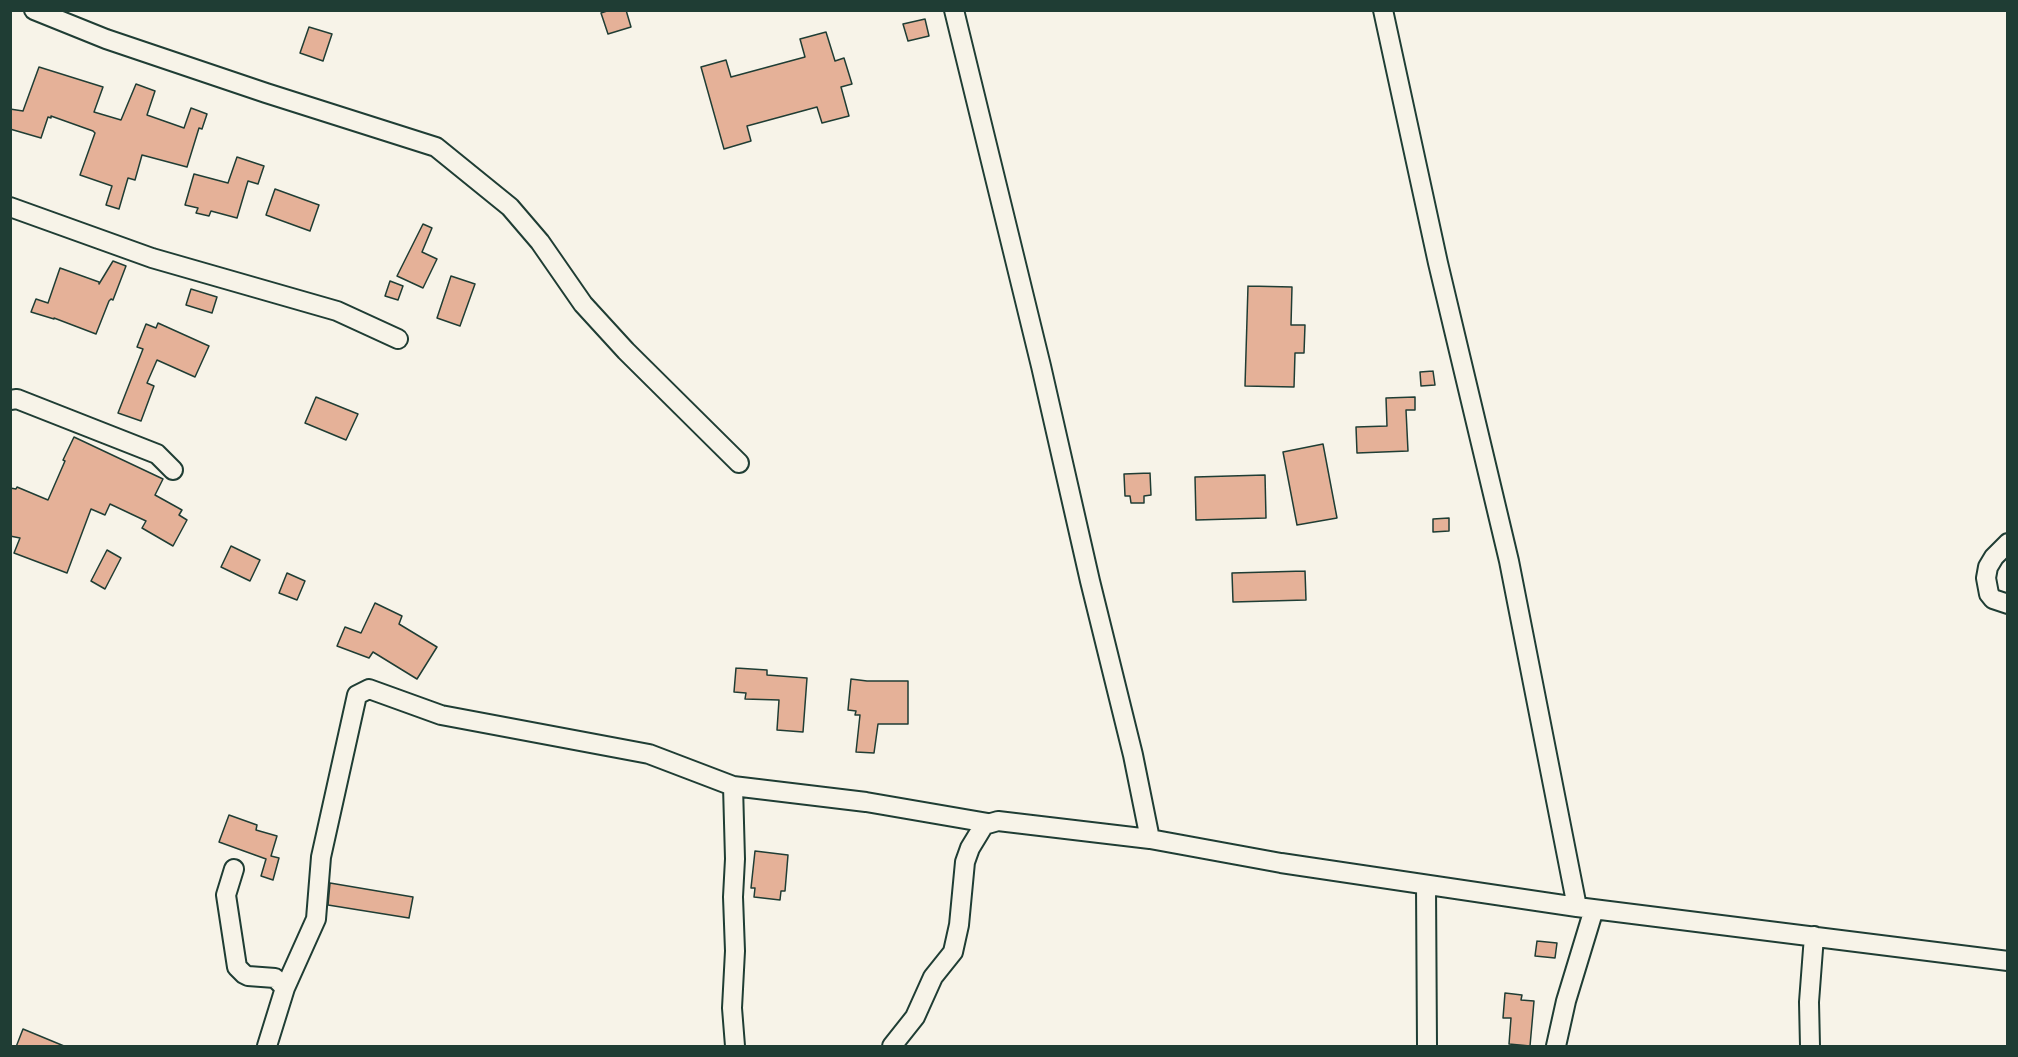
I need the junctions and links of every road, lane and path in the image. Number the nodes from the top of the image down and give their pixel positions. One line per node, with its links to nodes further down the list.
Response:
1 (34, 10): 7 (street)
2 (954, 10): 13 (street)
3 (1383, 10): 16 (street)
4 (10, 207): 5 (street)
5 (399, 339)
6 (10, 400): 8 (street)
7 (739, 463)
8 (173, 470)
9 (2007, 543): 10 (street)
10 (2007, 604)
11 (733, 786): 12 (street); 19 (street); 21 (street)
12 (988, 823): 13 (street); 22 (street)
13 (1150, 839): 15 (street)
14 (234, 869): 19 (street)
15 (1426, 886): 16 (street); 23 (street)
16 (1586, 908): 17 (street); 24 (street)
17 (1814, 936): 18 (street); 25 (street)
18 (2007, 961)
19 (285, 988): 20 (street)
20 (267, 1047)
21 (735, 1047)
22 (892, 1047)
23 (1427, 1047)
24 (1556, 1047)
25 (1810, 1047)

